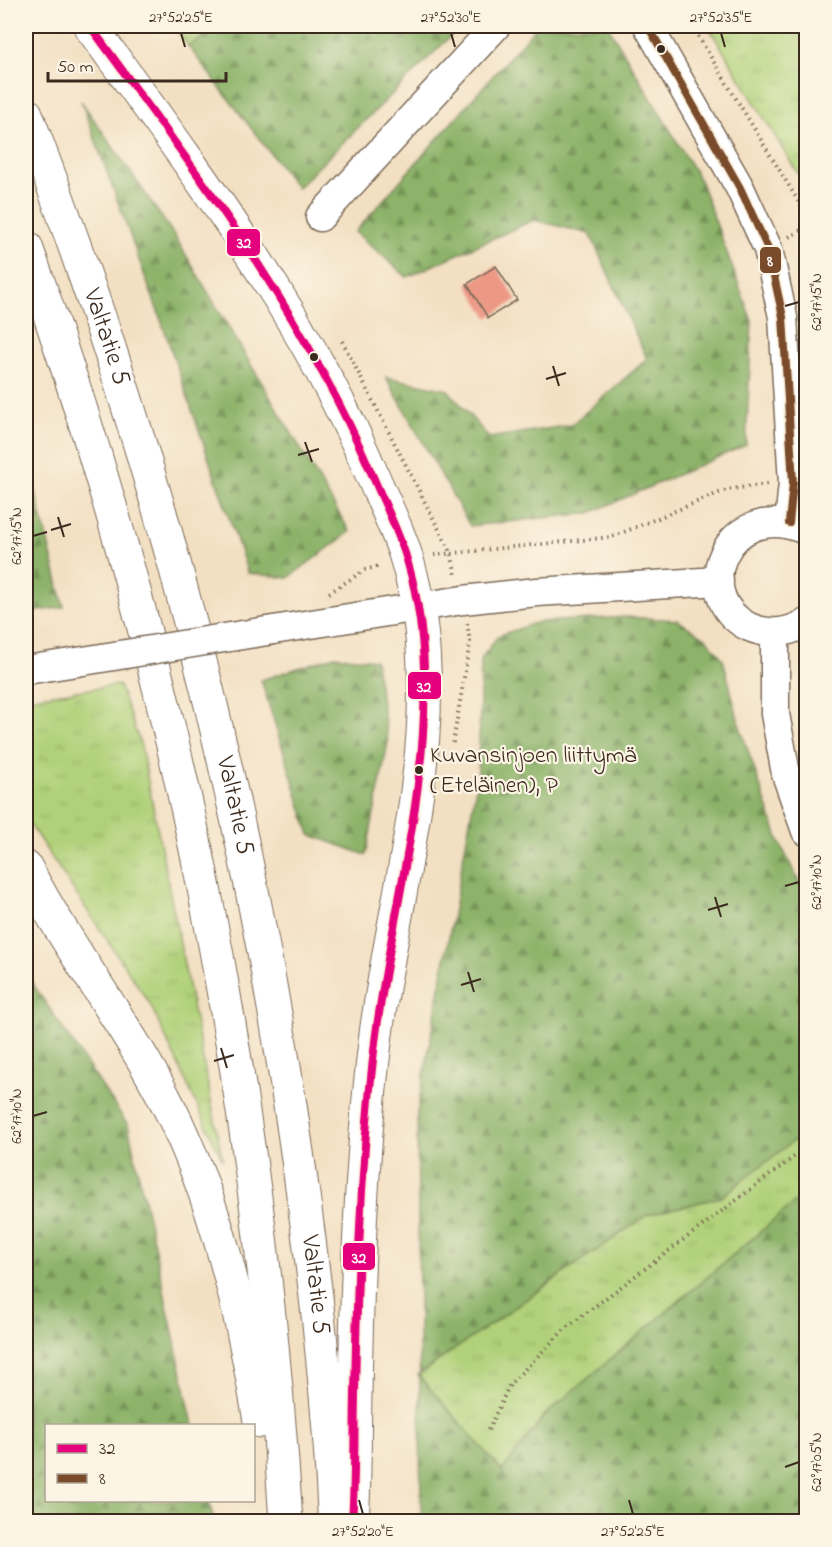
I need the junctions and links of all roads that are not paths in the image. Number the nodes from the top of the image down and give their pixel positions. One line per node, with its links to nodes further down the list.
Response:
1 (90, 26): 9 (highway)
2 (496, 26): 5 (street)
3 (648, 26): 7 (street)
4 (26, 114): 17 (highway, Valtatie 5)
5 (320, 217)
6 (26, 247): 16 (highway, Valtatie 5)
7 (798, 528): 8 (street)
8 (719, 581): 9 (street); 11 (street)
9 (418, 607): 12 (street, bridge); 18 (highway)
10 (807, 623): 11 (street)
11 (775, 633): 13 (street)
12 (26, 670)
13 (807, 831)
14 (26, 868): 15 (highway)
15 (277, 1521)
16 (286, 1521)
17 (334, 1521)
18 (352, 1521)

